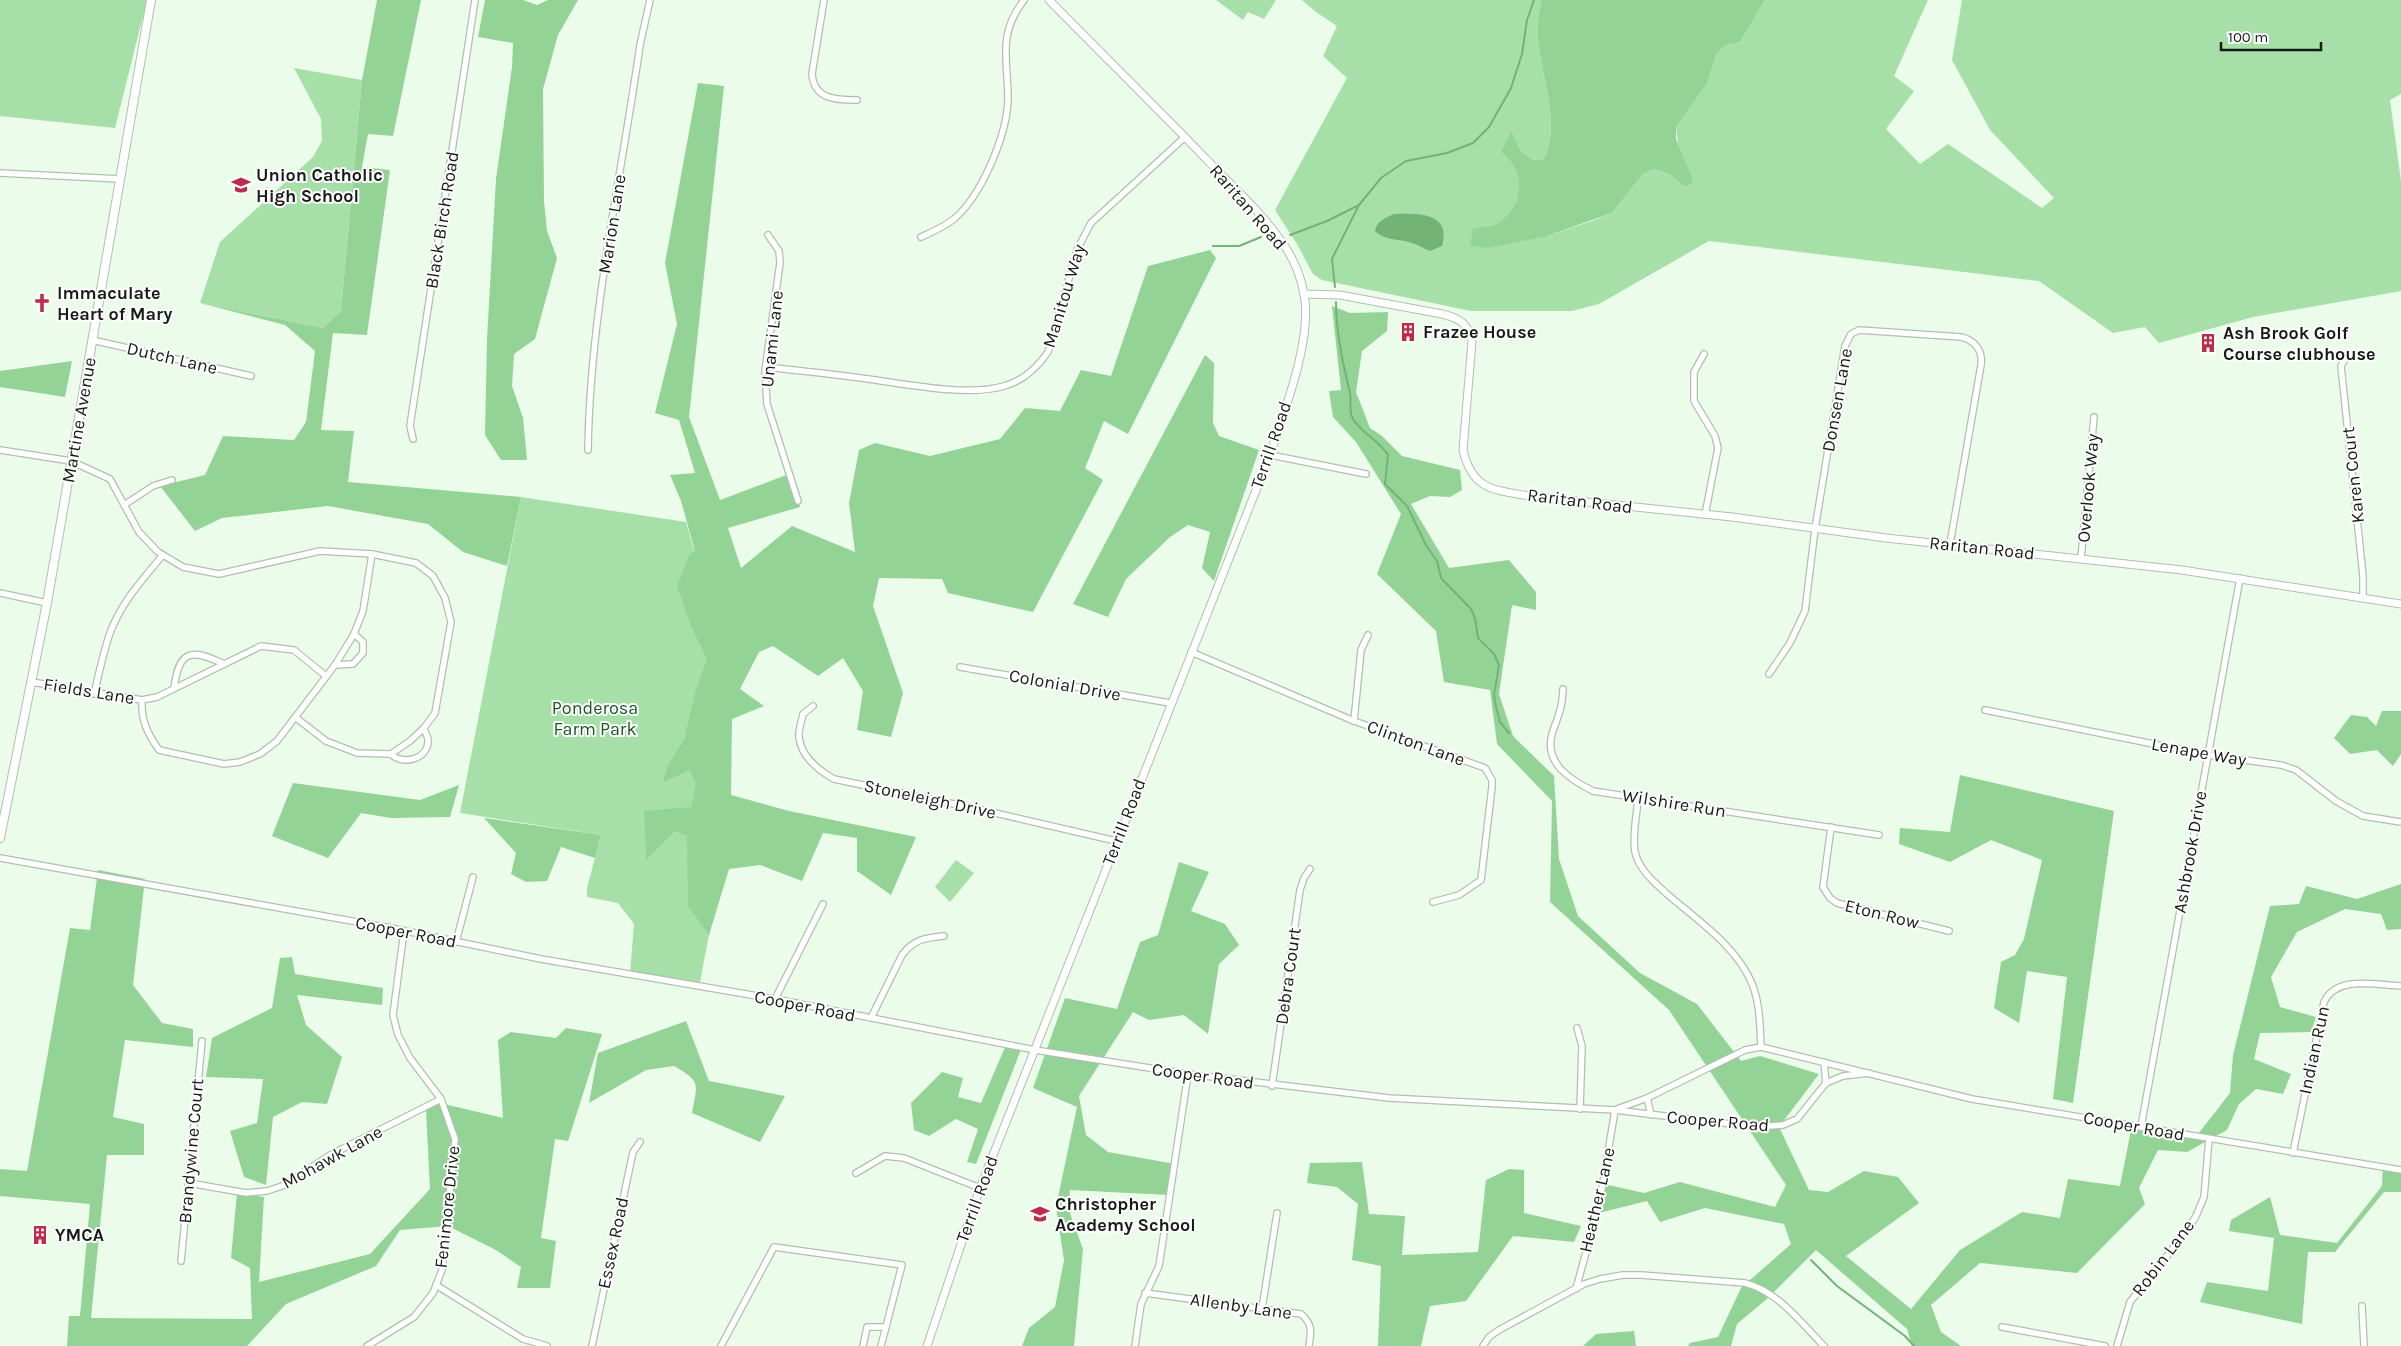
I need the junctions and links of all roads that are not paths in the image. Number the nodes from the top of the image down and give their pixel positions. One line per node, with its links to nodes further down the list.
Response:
1 (151, 0): 10 (main road, Martine Avenue)
2 (476, 0): 20 (street, Black Birch Road)
3 (650, 0): 22 (street, Marion Lane)
4 (824, 0): 7 (street)
5 (1024, 0): 12 (street)
6 (1050, 0): 8 (street, Raritan Road)
7 (857, 100)
8 (1185, 137): 13 (street, Raritan Road); 17 (street, Manitou Way)
9 (0, 173): 10 (street)
10 (120, 180): 14 (main road, Martine Avenue)
11 (768, 235): 17 (street, Unami Lane)
12 (921, 237)
13 (1304, 294): 23 (street, Terrill Road); 29 (street, Raritan Road)
14 (92, 340): 18 (street, Dutch Lane); 24 (main road, Martine Avenue)
15 (1704, 354): 29 (street)
16 (2348, 354): 37 (street, Karen Court)
17 (766, 366): 27 (street, Unami Lane)
18 (251, 376)
19 (2094, 417): 34 (street, Overlook Way)
20 (413, 439)
21 (0, 450): 24 (street)
22 (588, 450)
23 (1270, 455): 25 (street); 42 (street, Terrill Road)
24 (72, 461): 28 (street); 38 (main road, Martine Avenue)
25 (1366, 474)
26 (172, 480): 28 (street)
27 (798, 501)
28 (124, 505): 33 (street)
29 (1705, 515): 30 (street, Raritan Road)
30 (1815, 528): 31 (street, Raritan Road); 31 (street, Donsen Lane); 46 (street)
31 (1950, 544): 34 (street, Raritan Road)
32 (372, 554): 33 (street); 40 (street); 58 (street)
33 (162, 556): 51 (street)
34 (2081, 559): 35 (street, Raritan Road)
35 (2240, 578): 37 (street, Raritan Road); 60 (street, Ashbrook Drive)
36 (0, 593): 38 (street)
37 (2363, 598): 39 (street, Raritan Road)
38 (47, 603): 48 (main road, Martine Avenue)
39 (2401, 604)
40 (354, 634): 44 (street); 44 (street)
41 (1368, 635): 57 (street)
42 (1191, 652): 53 (street, Terrill Road); 57 (street, Clinton Lane)
43 (224, 664): 47 (street, Fields Lane); 49 (street, Fields Lane); 49 (street)
44 (335, 665): 47 (street)
45 (960, 667): 53 (street, Colonial Drive)
46 (1769, 674)
47 (326, 676): 56 (street)
48 (32, 682): 51 (street, Fields Lane); 65 (main road, Martine Avenue)
49 (174, 688): 52 (street, Fields Lane)
50 (1563, 689): 61 (street, Wilshire Run)
51 (94, 694): 52 (street, Fields Lane)
52 (142, 700): 56 (street)
53 (1170, 703): 66 (street, Terrill Road)
54 (813, 706): 66 (street, Stoneleigh Drive)
55 (1985, 710): 60 (street, Lenape Way)
56 (295, 716): 59 (street)
57 (1354, 721): 70 (street, Clinton Lane)
58 (424, 728): 59 (street); 59 (street)
59 (391, 754)
60 (2208, 755): 62 (street, Lenape Way); 93 (street, Ashbrook Drive)
61 (1638, 798): 63 (street, Wilshire Run); 81 (street)
62 (2401, 822)
63 (1831, 827): 64 (street, Wilshire Run); 73 (street, Eton Row)
64 (1879, 835)
65 (0, 838)
66 (1116, 841): 82 (street, Terrill Road)
67 (0, 858): 72 (street, Cooper Road)
68 (1310, 869): 87 (street, Debra Court)
69 (473, 877): 75 (street)
70 (1433, 902)
71 (822, 904): 77 (street)
72 (404, 931): 75 (street, Cooper Road); 89 (street, Fenimore Drive)
73 (1949, 931)
74 (944, 936): 78 (street)
75 (456, 942): 77 (street, Cooper Road)
76 (2401, 986): 96 (street, Indian Run)
77 (775, 999): 78 (street, Cooper Road)
78 (871, 1018): 82 (street, Cooper Road)
79 (1576, 1028): 90 (street)
80 (202, 1041): 99 (street, Brandywine Court)
81 (1761, 1047): 83 (street, Cooper Road); 88 (street, Cooper Road)
82 (1034, 1050): 85 (street, Cooper Road); 100 (street, Terrill Road)
83 (1824, 1062): 84 (street, Cooper Road); 86 (street)
84 (1869, 1073): 86 (street, Cooper Road); 93 (street, Cooper Road)
85 (1188, 1074): 87 (street, Cooper Road); 105 (street)
86 (1826, 1083): 92 (street, Cooper Road)
87 (1272, 1086): 90 (street, Cooper Road)
88 (1647, 1098): 91 (street, Cooper Road); 92 (street, Cooper Road)
89 (441, 1099): 99 (street, Mohawk Lane); 103 (street, Fenimore Drive)
90 (1580, 1109): 91 (street, Cooper Road)
91 (1615, 1110): 92 (street, Cooper Road); 104 (street, Heather Lane)
92 (1651, 1115)
93 (2141, 1127): 94 (street, Cooper Road)
94 (2209, 1140): 96 (street, Cooper Road); 123 (street, Robin Lane)
95 (640, 1142): 113 (street, Essex Road)
96 (2293, 1153): 97 (street, Cooper Road)
97 (2401, 1170)
98 (856, 1173): 100 (street)
99 (189, 1183): 102 (street, Brandywine Court)
100 (980, 1188): 117 (street, Terrill Road)
101 (1277, 1213): 107 (street)
102 (181, 1261)
103 (436, 1285): 111 (street, Fenimore Drive); 112 (street)
104 (1576, 1289): 120 (street); 121 (street)
105 (1145, 1293): 107 (street, Allenby Lane); 118 (street)
106 (2362, 1306): 124 (street)
107 (1262, 1309): 119 (street, Allenby Lane)
108 (886, 1327): 110 (street); 114 (street); 115 (street)
109 (2002, 1327): 122 (street)
110 (881, 1345): 116 (street)
111 (367, 1346)
112 (547, 1346)
113 (592, 1346)
114 (721, 1346)
115 (863, 1346)
116 (888, 1346)
117 (927, 1346)
118 (1135, 1346)
119 (1309, 1346)
120 (1483, 1346)
121 (1824, 1346)
122 (2105, 1346)
123 (2117, 1346)
124 (2364, 1346)

